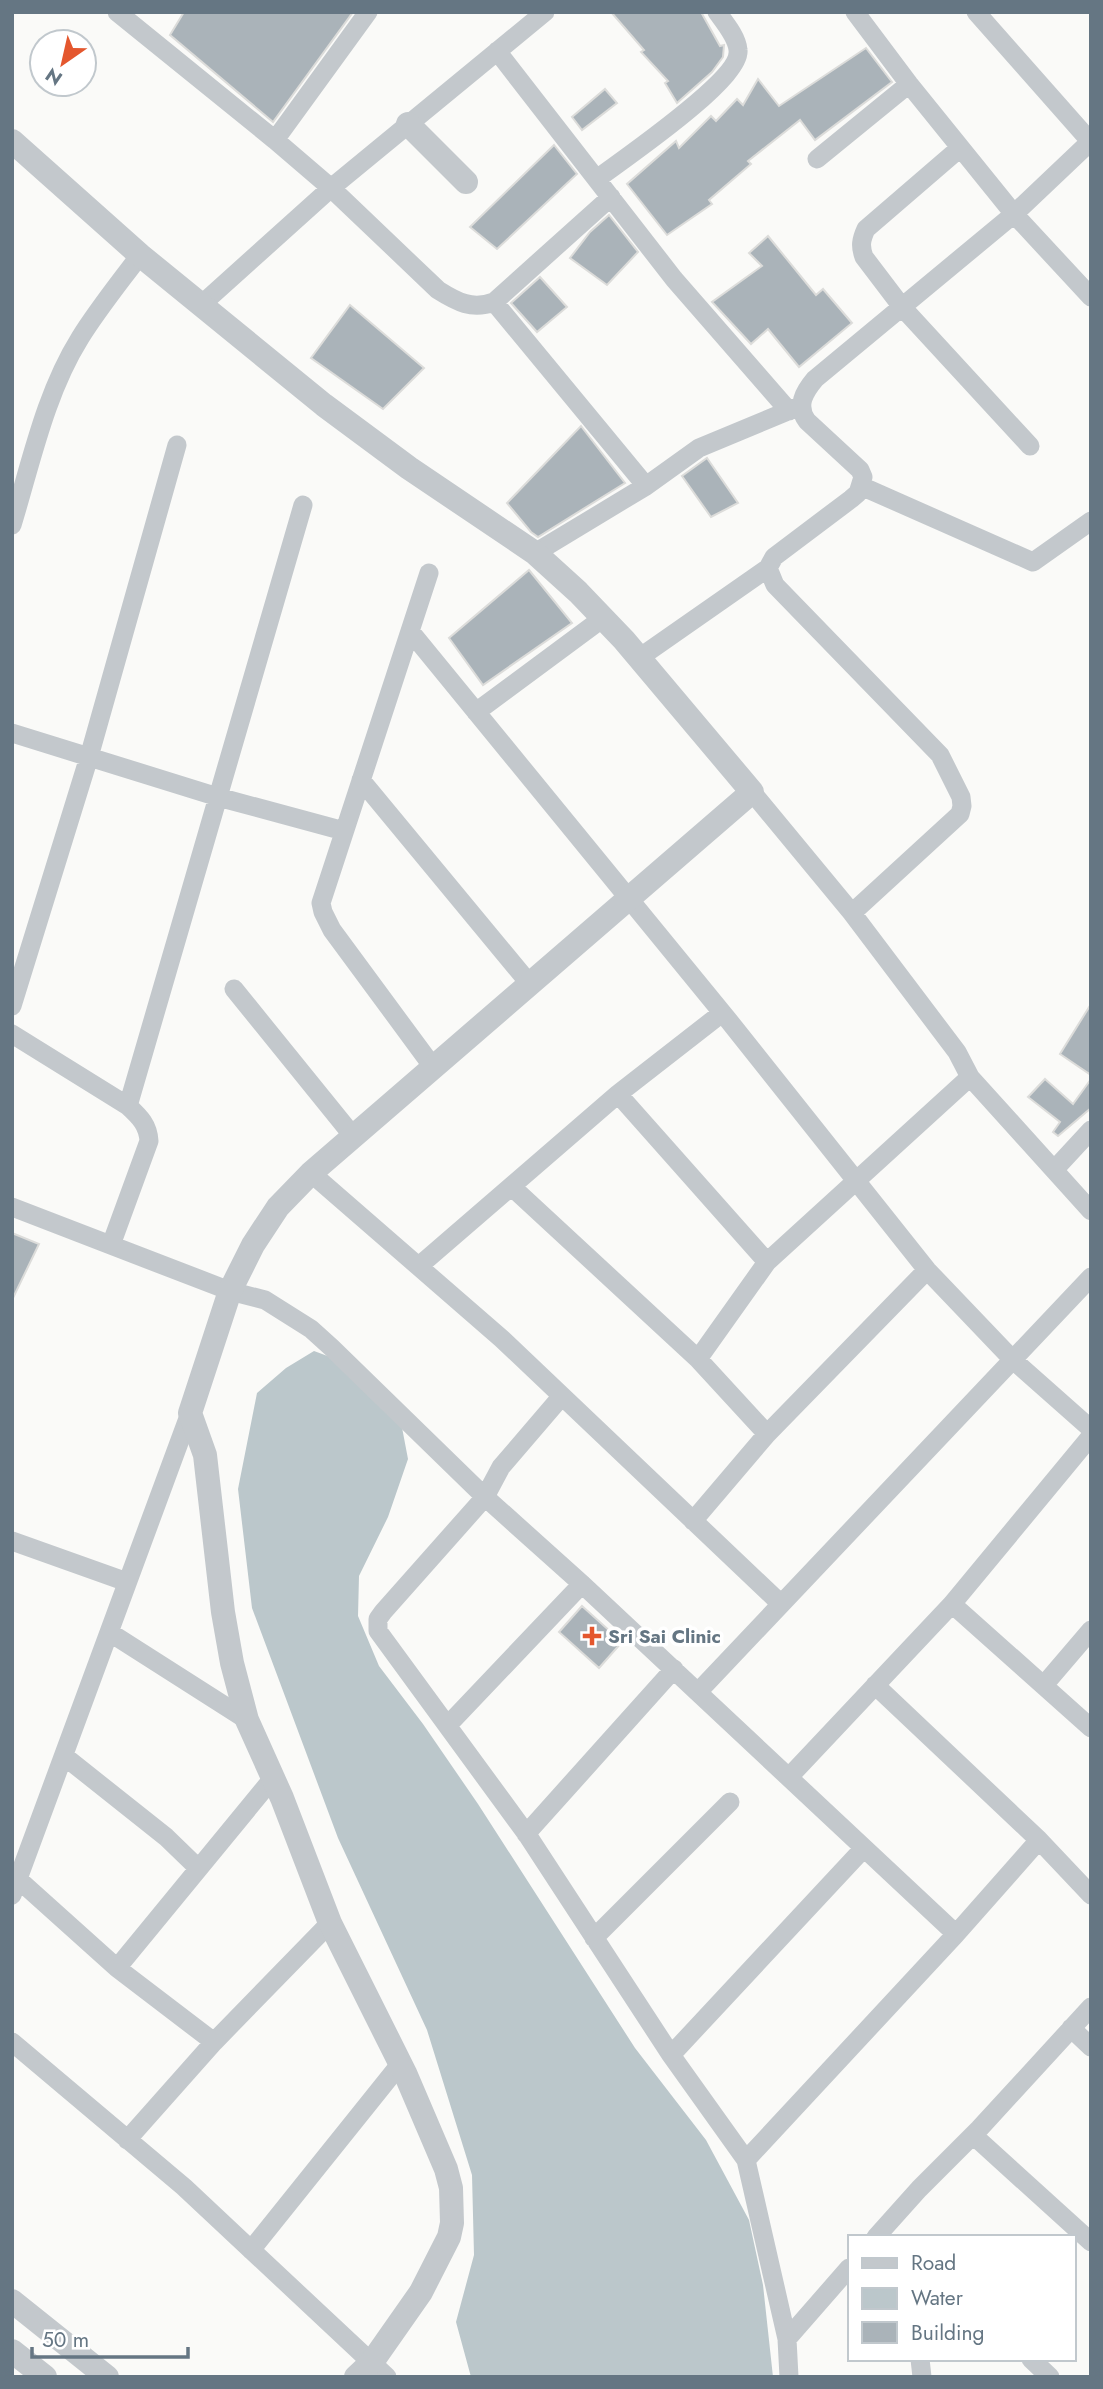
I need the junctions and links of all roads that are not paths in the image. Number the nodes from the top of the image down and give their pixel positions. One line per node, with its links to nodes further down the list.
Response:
1 (117, 12): 10 (street)
2 (368, 12): 10 (street)
3 (545, 12): 7 (street)
4 (718, 12): 15 (street)
5 (855, 12): 8 (street)
6 (976, 12): 12 (street)
7 (497, 51): 9 (street); 15 (street)
8 (909, 84): 13 (street); 14 (street)
9 (408, 124): 16 (street); 17 (street)
10 (275, 140): 17 (street)
11 (12, 141): 20 (street)
12 (1091, 141): 19 (street)
13 (960, 148): 19 (street); 24 (street)
14 (817, 159)
15 (597, 179): 18 (street)
16 (466, 182)
17 (331, 188): 22 (street); 23 (street)
18 (611, 198): 22 (street); 25 (street)
19 (1014, 214): 21 (street); 24 (street)
20 (140, 255): 23 (street); 32 (street)
21 (1091, 298)
22 (494, 302): 28 (street)
23 (201, 305): 33 (street)
24 (902, 307): 25 (street); 27 (street)
25 (795, 408): 28 (street); 29 (street)
26 (177, 445): 41 (street)
27 (1030, 446)
28 (646, 485): 33 (street)
29 (862, 485): 31 (street); 34 (street)
30 (303, 505): 44 (street)
31 (1091, 521)
32 (12, 525)
33 (535, 553): 36 (street)
34 (768, 568): 38 (street); 47 (street)
35 (429, 573): 37 (street)
36 (603, 618): 38 (street); 39 (street)
37 (410, 631): 39 (street); 42 (street)
38 (639, 658): 43 (street)
39 (476, 712): 46 (street)
40 (12, 733): 41 (street)
41 (89, 757): 44 (street); 50 (street)
42 (361, 780): 45 (street); 48 (street)
43 (752, 792): 46 (street); 47 (street)
44 (218, 797): 45 (street); 56 (street)
45 (344, 831): 53 (street)
46 (628, 898): 48 (street); 51 (street)
47 (852, 913): 54 (street)
48 (529, 984): 53 (street)
49 (234, 989): 58 (street)
50 (12, 1006)
51 (722, 1013): 55 (street); 61 (street)
52 (12, 1034): 56 (street)
53 (433, 1067): 58 (street)
54 (971, 1076): 59 (street); 61 (street)
55 (618, 1094): 62 (street); 66 (street)
56 (128, 1106): 65 (street)
57 (1091, 1129): 59 (street)
58 (353, 1136): 60 (street)
59 (1054, 1170): 64 (street)
60 (311, 1173): 67 (street); 70 (street)
61 (856, 1182): 66 (street); 68 (street)
62 (512, 1187): 67 (street); 71 (street)
63 (12, 1207): 65 (street)
64 (1091, 1211)
65 (111, 1245): 70 (street)
66 (767, 1262): 71 (street)
67 (419, 1266): 73 (street)
68 (927, 1270): 72 (street); 76 (street)
69 (1091, 1277): 72 (street)
70 (230, 1290): 74 (street); 78 (street)
71 (698, 1359): 76 (street)
72 (1012, 1359): 75 (street); 83 (street)
73 (561, 1397): 78 (street); 79 (street)
74 (190, 1413): 81 (street); 91 (street)
75 (1091, 1429)
76 (768, 1434): 79 (street)
77 (1091, 1436): 84 (street)
78 (485, 1497): 82 (street); 92 (street)
79 (693, 1521): 83 (street)
80 (12, 1541): 81 (street)
81 (127, 1582): 86 (street)
82 (582, 1584): 87 (street); 92 (street)
83 (781, 1604): 90 (street)
84 (953, 1604): 88 (street); 89 (street)
85 (1091, 1630): 89 (street)
86 (109, 1632): 91 (street); 94 (street)
87 (674, 1669): 90 (street); 98 (street)
88 (875, 1685): 95 (street); 99 (street)
89 (1044, 1685): 93 (street)
90 (698, 1692): 95 (street)
91 (247, 1720): 96 (street)
92 (448, 1725): 98 (street)
93 (1091, 1728)
94 (64, 1756): 101 (street); 102 (street)
95 (789, 1777): 100 (street)
96 (273, 1778): 101 (street); 104 (street)
97 (730, 1802): 106 (street)
98 (526, 1834): 106 (street)
99 (1039, 1840): 103 (street); 105 (street)
100 (864, 1847): 105 (street); 113 (street)
101 (198, 1868): 107 (street)
102 (15, 1887): 107 (street)
103 (1091, 1895)
104 (330, 1923): 111 (street); 114 (street)
105 (956, 1934): 117 (street)
106 (594, 1938): 113 (street)
107 (117, 1968): 111 (street)
108 (1091, 2007): 109 (street)
109 (1071, 2028): 112 (street); 115 (street)
110 (12, 2042): 116 (street)
111 (214, 2042): 116 (street)
112 (1091, 2047)
113 (671, 2055): 117 (street)
114 (401, 2063): 120 (street); 126 (street)
115 (973, 2135): 118 (street); 119 (street)
116 (127, 2140): 120 (street)
117 (746, 2160): 123 (street)
118 (887, 2233)
119 (1091, 2242)
120 (251, 2250): 126 (street)
121 (848, 2269): 123 (street)
122 (12, 2301): 128 (street)
123 (787, 2339): 129 (street)
124 (12, 2351): 127 (street)
125 (1033, 2361): 130 (street)
126 (371, 2372)
127 (45, 2377)
128 (107, 2377)
129 (789, 2377)
130 (1050, 2377)

